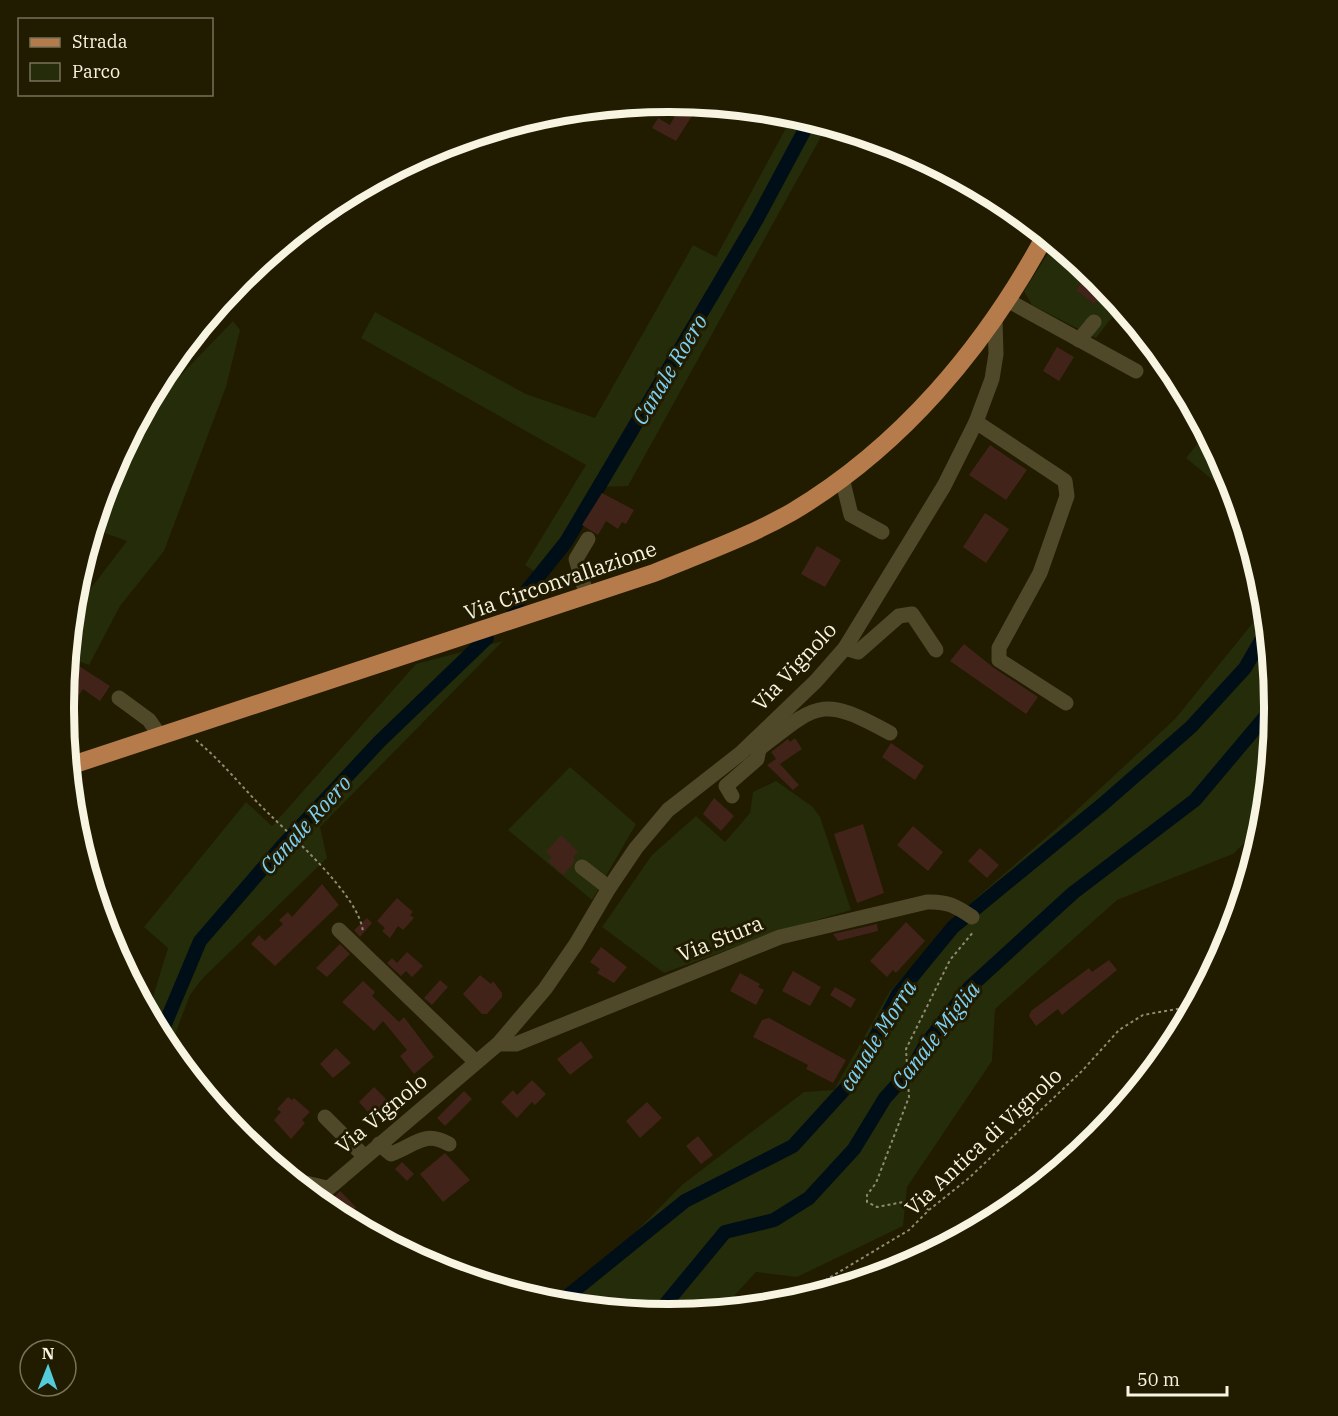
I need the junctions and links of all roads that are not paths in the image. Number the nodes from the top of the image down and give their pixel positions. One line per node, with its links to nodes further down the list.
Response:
1 (1041, 243): 2 (main road)
2 (1007, 300): 3 (main road); 5 (street)
3 (995, 319): 7 (street, Via Vignolo); 8 (main road, Via Circonvallazione)
4 (1094, 322): 5 (street)
5 (1079, 340): 6 (street)
6 (1136, 371)
7 (976, 422): 12 (street, Via Vignolo); 15 (street)
8 (842, 478): 9 (street); 11 (main road, Via Circonvallazione)
9 (882, 532)
10 (588, 539): 11 (street)
11 (587, 596): 17 (main road, Via Circonvallazione)
12 (845, 648): 13 (street); 18 (street, Via Vignolo)
13 (936, 650)
14 (119, 698): 17 (street)
15 (1066, 703)
16 (890, 733): 18 (street)
17 (160, 736): 19 (main road, Via Circonvallazione)
18 (756, 745): 20 (street); 22 (street, Via Vignolo)
19 (77, 763)
20 (732, 796)
21 (582, 867): 22 (street)
22 (609, 888): 25 (street, Via Vignolo)
23 (968, 914): 25 (street, Via Stura)
24 (339, 930): 26 (street)
25 (498, 1044): 26 (street, Via Vignolo)
26 (476, 1062): 28 (street, Via Vignolo)
27 (326, 1117): 30 (street)
28 (379, 1144): 29 (street); 30 (street, Via Vignolo)
29 (448, 1144)
30 (364, 1156): 31 (street, Via Vignolo)
31 (324, 1193)

